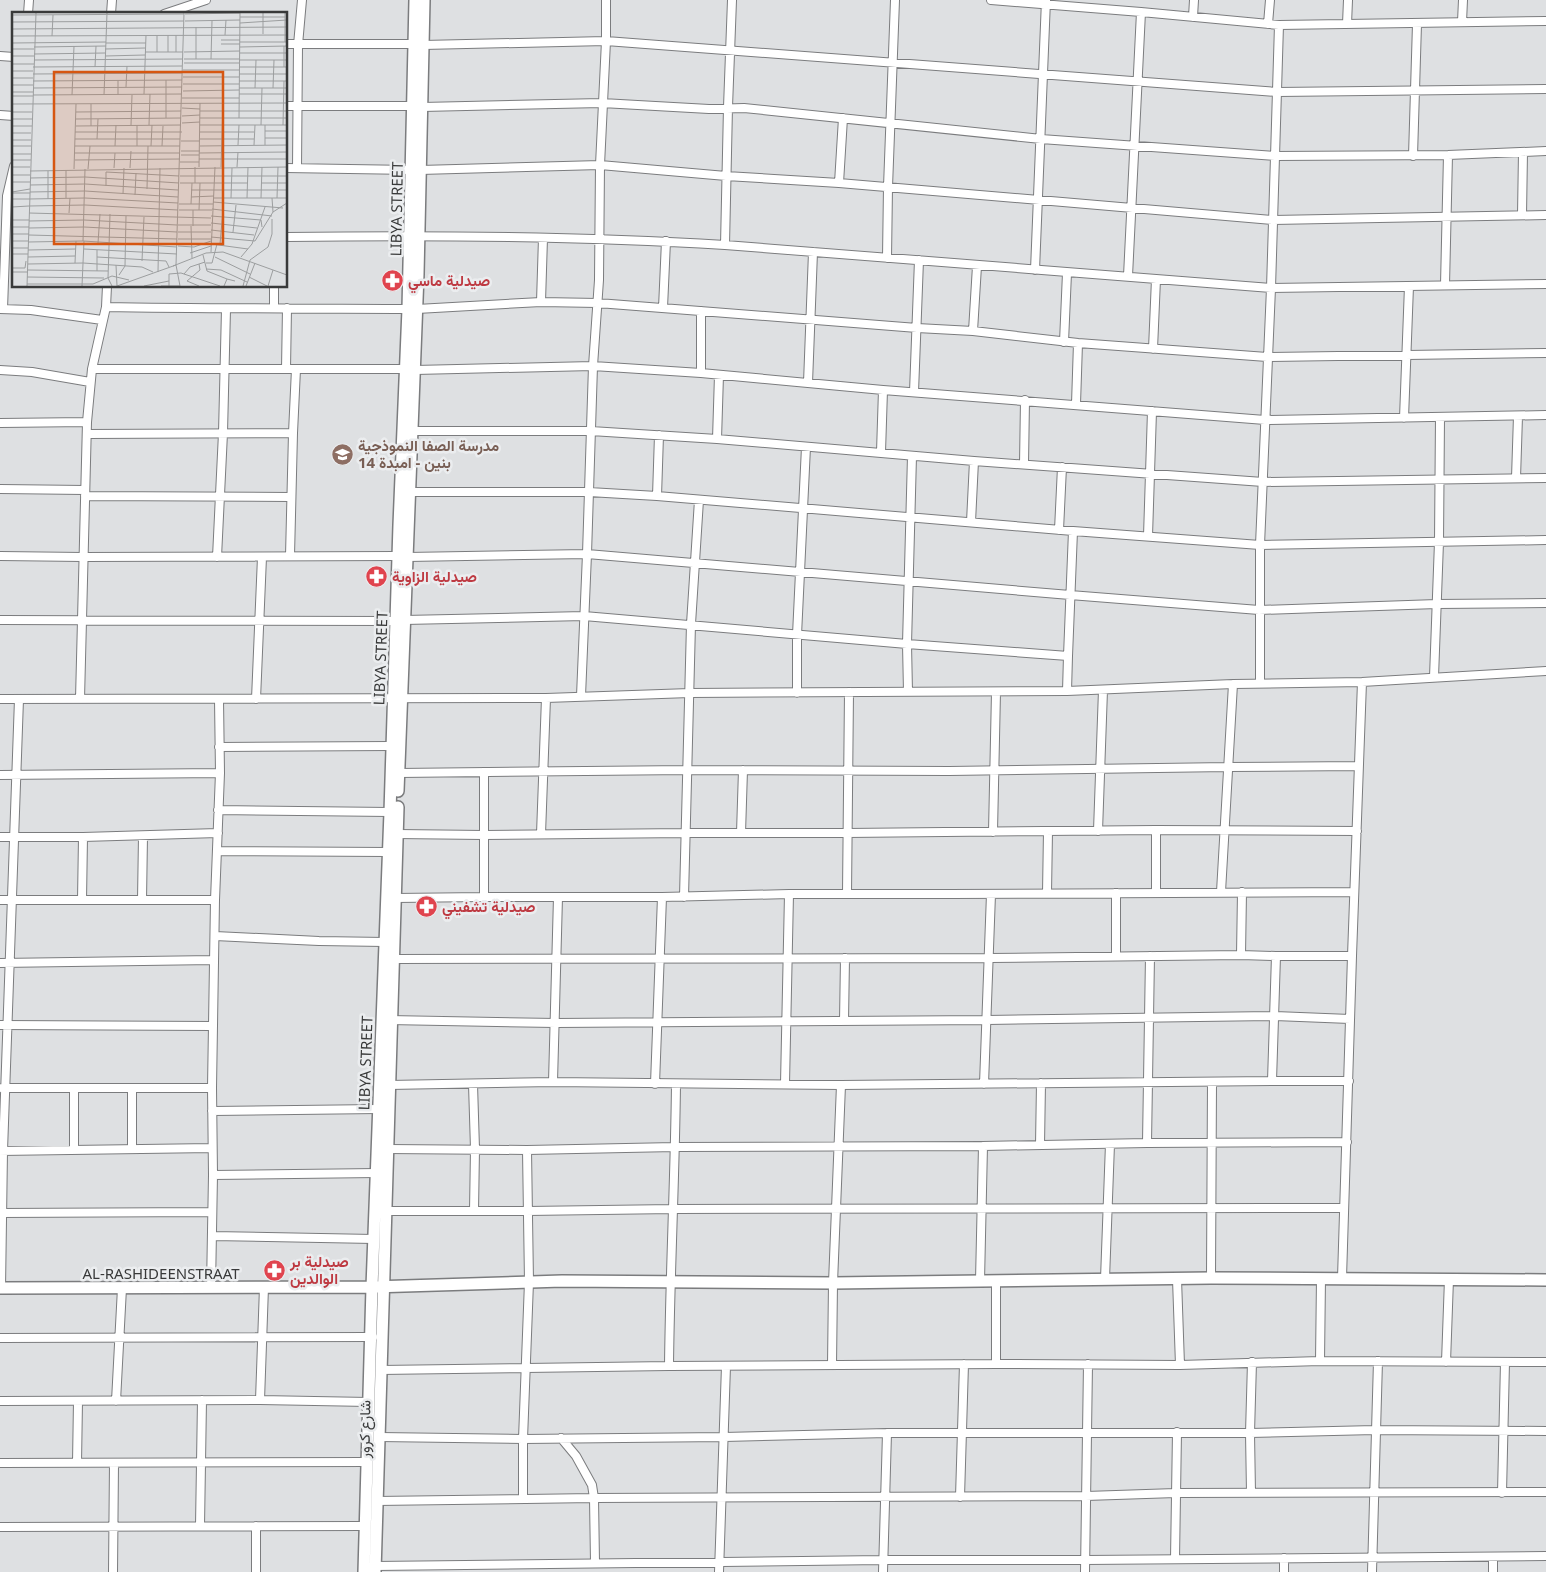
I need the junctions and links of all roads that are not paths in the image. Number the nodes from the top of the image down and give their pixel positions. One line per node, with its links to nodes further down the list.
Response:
1 (206, 0): 14 (street)
2 (302, 0): 25 (street)
3 (415, 0): 26 (main road, LIBYA STREET)
4 (424, 0): 26 (main road, LIBYA STREET)
5 (606, 0): 23 (street)
6 (732, 0): 27 (street)
7 (895, 0): 28 (street)
8 (990, 0): 13 (street)
9 (1194, 0): 16 (street)
10 (1270, 0): 19 (street)
11 (1348, 0): 20 (street)
12 (1462, 0): 18 (street)
13 (1046, 2): 15 (street); 29 (street)
14 (170, 12)
15 (1141, 12): 16 (street); 30 (street)
16 (1193, 17): 19 (street)
17 (1546, 21): 18 (street)
18 (1462, 22): 21 (street)
19 (1268, 24): 22 (street)
20 (1348, 24): 21 (street); 22 (street)
21 (1417, 24): 32 (street)
22 (1280, 25): 33 (street)
23 (606, 41): 26 (street); 27 (street); 34 (street)
24 (288, 44): 25 (street)
25 (298, 44): 26 (street); 36 (street)
26 (418, 45): 37 (main road, LIBYA STREET)
27 (730, 51): 28 (street); 38 (street)
28 (892, 63): 29 (street); 40 (street)
29 (1044, 75): 30 (street); 41 (street)
30 (1138, 82): 33 (street); 42 (street)
31 (1546, 89): 32 (street)
32 (1415, 91): 33 (street); 47 (street)
33 (1277, 92): 46 (street)
34 (602, 103): 37 (street); 38 (street); 48 (street)
35 (288, 106): 36 (street)
36 (297, 106): 37 (street); 50 (street)
37 (417, 106): 51 (main road, LIBYA STREET)
38 (728, 108): 39 (street); 52 (street)
39 (843, 118): 40 (street); 53 (street)
40 (891, 124): 41 (street); 56 (street)
41 (1041, 139): 42 (street); 57 (street)
42 (1135, 146): 46 (street); 58 (street)
43 (1546, 151): 44 (street)
44 (1523, 152): 45 (street); 59 (street)
45 (1448, 155): 47 (street); 61 (street)
46 (1275, 156): 47 (street); 62 (street)
47 (1413, 156)
48 (600, 165): 51 (street); 52 (street); 66 (street)
49 (288, 168): 50 (street)
50 (297, 168): 51 (street)
51 (416, 170): 63 (main road, LIBYA STREET)
52 (726, 176): 53 (street); 68 (street)
53 (838, 183): 56 (street)
54 (0, 184): 55 (street)
55 (11, 185): 69 (street)
56 (888, 187): 57 (street); 71 (street)
57 (1038, 201): 58 (street); 74 (street)
58 (1132, 208): 62 (street); 76 (street)
59 (1522, 215): 60 (street); 61 (street)
60 (1546, 215)
61 (1447, 216): 62 (street); 79 (street)
62 (1273, 220): 83 (street)
63 (414, 235): 64 (street); 65 (street); 92 (main road, LIBYA STREET)
64 (288, 237)
65 (543, 238): 66 (street); 84 (street)
66 (599, 240): 67 (street); 85 (street)
67 (666, 242): 68 (street); 89 (street)
68 (725, 245): 70 (street)
69 (2, 248): 90 (street)
70 (813, 252): 71 (street); 95 (street)
71 (887, 258): 72 (street)
72 (919, 260): 73 (street); 96 (street)
73 (977, 266): 74 (street); 97 (street)
74 (1035, 270): 75 (street)
75 (1067, 273): 76 (street); 98 (street)
76 (1128, 276): 77 (street)
77 (1156, 279): 83 (street); 100 (street)
78 (1546, 284): 79 (street)
79 (1445, 285): 80 (street)
80 (1409, 286): 83 (street); 102 (street)
81 (107, 288): 86 (street)
82 (274, 288): 87 (street)
83 (1271, 288): 103 (street)
84 (542, 302): 85 (street); 92 (street)
85 (598, 303): 89 (street); 104 (street)
86 (106, 307): 91 (street); 94 (street)
87 (274, 308): 88 (street); 91 (street)
88 (286, 308): 92 (street); 107 (street)
89 (663, 308): 93 (street)
90 (1, 309): 94 (street)
91 (226, 309): 106 (street)
92 (413, 309): 110 (main road, LIBYA STREET)
93 (701, 311): 95 (street); 111 (street)
94 (102, 320): 105 (street)
95 (811, 320): 96 (street); 114 (street)
96 (917, 328): 97 (street); 116 (street)
97 (973, 331): 98 (street)
98 (1064, 342): 99 (street)
99 (1078, 344): 100 (street); 118 (street)
100 (1153, 349): 103 (street)
101 (1546, 352): 102 (street)
102 (1407, 354): 103 (street); 123 (street)
103 (1268, 358): 124 (street)
104 (593, 366): 110 (street); 111 (street); 127 (street)
105 (92, 369): 106 (street); 113 (street)
106 (225, 369): 107 (street); 129 (street)
107 (286, 369): 108 (street)
108 (296, 369): 110 (street); 128 (street)
109 (0, 370): 113 (street)
110 (410, 370): 132 (main road, LIBYA STREET)
111 (701, 374): 112 (street)
112 (719, 375): 114 (street); 133 (street)
113 (90, 382): 125 (street)
114 (808, 383): 115 (street)
115 (883, 390): 116 (street); 135 (street)
116 (914, 392): 117 (street)
117 (1025, 400): 118 (street); 138 (street)
118 (1076, 404): 119 (street)
119 (1152, 411): 124 (street); 140 (street)
120 (1546, 415): 121 (street)
121 (1518, 416): 122 (street); 141 (street)
122 (1440, 417): 123 (street); 143 (street)
123 (1404, 418): 124 (street)
124 (1265, 420): 144 (street)
125 (87, 422): 126 (street); 130 (street)
126 (0, 423)
127 (592, 431): 131 (street); 132 (street); 147 (street)
128 (293, 432): 129 (street); 151 (street)
129 (223, 433): 130 (street); 149 (street)
130 (87, 434): 148 (street)
131 (659, 435): 133 (street); 150 (street)
132 (409, 439): 146 (main road, LIBYA STREET); 167 (main road, LIBYA STREET)
133 (718, 439): 134 (street)
134 (806, 446): 135 (street); 153 (street)
135 (881, 452): 136 (street)
136 (912, 456): 137 (street); 154 (street)
137 (974, 461): 138 (street); 155 (street)
138 (1024, 464): 139 (street)
139 (1062, 467): 140 (street); 156 (street)
140 (1150, 474): 144 (street); 158 (street)
141 (1516, 478): 142 (street); 143 (street)
142 (1546, 478)
143 (1440, 479): 144 (street); 160 (street)
144 (1263, 482): 161 (street)
145 (0, 489): 148 (street)
146 (410, 492): 147 (street); 167 (main road, LIBYA STREET)
147 (589, 492): 150 (street); 162 (street)
148 (85, 493): 149 (street); 165 (street)
149 (219, 496): 151 (street); 168 (street)
150 (657, 496): 152 (street)
151 (291, 497): 164 (street)
152 (699, 500): 153 (street); 169 (street)
153 (803, 508): 154 (street); 170 (street)
154 (910, 518): 155 (street); 171 (street)
155 (971, 522): 156 (street)
156 (1059, 530): 157 (street)
157 (1073, 531): 158 (street); 172 (street)
158 (1148, 536): 161 (street)
159 (1546, 540): 160 (street)
160 (1439, 542): 161 (street); 174 (street)
161 (1260, 545): 175 (street)
162 (587, 554): 167 (street); 169 (street); 176 (street)
163 (0, 556): 165 (street)
164 (290, 556): 166 (street); 167 (street)
165 (83, 557): 168 (street); 179 (street)
166 (262, 557): 168 (street); 180 (street)
167 (403, 557): 178 (main road, LIBYA STREET)
168 (216, 558)
169 (694, 563): 170 (street); 181 (street)
170 (800, 572): 171 (street); 182 (street)
171 (909, 581): 172 (street); 183 (street)
172 (1070, 595): 175 (street); 184 (street)
173 (1546, 603): 174 (street)
174 (1437, 604): 175 (street); 186 (street)
175 (1259, 610): 188 (street)
176 (584, 616): 178 (street); 181 (street); 197 (street)
177 (0, 620): 179 (street)
178 (400, 620): 180 (street); 198 (main road, LIBYA STREET)
179 (81, 621): 180 (street); 202 (street)
180 (260, 621): 203 (street)
181 (691, 624): 182 (street); 195 (street)
182 (797, 635): 183 (street); 196 (street)
183 (907, 644): 184 (street); 193 (street)
184 (1068, 656): 191 (street)
185 (1546, 671): 186 (street)
186 (1434, 677): 187 (street)
187 (1362, 682): 188 (street); 207 (street)
188 (1260, 683): 189 (street)
189 (1233, 684): 190 (street); 208 (street)
190 (1103, 690): 191 (street); 209 (street)
191 (1067, 691): 194 (street)
192 (848, 692): 193 (street); 196 (street); 212 (street)
193 (908, 692): 194 (street)
194 (996, 692): 213 (street)
195 (690, 693): 196 (street); 197 (street); 210 (street)
196 (797, 693)
197 (580, 696): 199 (street)
198 (398, 698): 199 (street); 203 (street); 205 (main road, LIBYA STREET); 217 (main road, LIBYA STREET)
199 (546, 698): 215 (street)
200 (0, 699): 201 (street)
201 (19, 699): 202 (street); 219 (street)
202 (80, 699): 204 (street)
203 (256, 699): 204 (street)
204 (219, 700): 206 (street)
205 (391, 746): 206 (street); 221 (main road, LIBYA STREET)
206 (219, 747): 216 (street)
207 (1358, 766): 208 (street); 226 (street)
208 (1228, 767): 209 (street); 223 (street)
209 (1101, 768): 213 (street); 225 (street)
210 (688, 770): 211 (street); 215 (street); 229 (street)
211 (743, 770): 212 (street); 230 (street)
212 (848, 770): 213 (street); 231 (street)
213 (995, 770): 227 (street)
214 (484, 772): 215 (street); 217 (street); 234 (street)
215 (543, 772): 233 (street)
216 (220, 773): 219 (street); 220 (street)
217 (399, 773): 232 (main road, LIBYA STREET)
218 (0, 775): 219 (street)
219 (16, 775): 237 (street)
220 (218, 810): 221 (street); 228 (street)
221 (390, 812): 240 (main road, LIBYA STREET)
222 (1156, 830): 223 (street); 225 (street); 245 (street)
223 (1225, 830): 226 (street); 241 (street)
224 (1048, 831): 225 (street); 227 (street); 244 (street)
225 (1098, 831)
226 (1357, 831): 243 (street)
227 (993, 832): 231 (street)
228 (218, 833): 235 (street); 239 (street)
229 (686, 833): 230 (street); 233 (street); 253 (street)
230 (741, 833): 231 (street)
231 (847, 833): 247 (street)
232 (397, 834): 234 (street); 254 (main road, LIBYA STREET)
233 (541, 834): 234 (street)
234 (484, 835): 250 (street)
235 (143, 836): 238 (street); 258 (street)
236 (0, 837): 237 (street)
237 (14, 837): 238 (street); 256 (street)
238 (83, 837): 257 (street)
239 (217, 851): 240 (street); 259 (street)
240 (388, 852): 261 (main road, LIBYA STREET)
241 (1221, 892): 242 (street); 245 (street)
242 (1242, 892): 243 (street); 262 (street)
243 (1354, 892): 266 (street)
244 (1047, 893): 248 (street); 249 (street)
245 (1156, 893): 249 (street)
246 (789, 894): 247 (street); 253 (street); 267 (street)
247 (847, 894): 248 (street)
248 (991, 894): 269 (street)
249 (1116, 894): 263 (street)
250 (484, 897): 251 (street); 254 (street)
251 (558, 897): 252 (street); 273 (street)
252 (662, 897): 253 (street); 270 (street)
253 (684, 897)
254 (395, 898): 272 (main road, LIBYA STREET)
255 (0, 900): 256 (street)
256 (12, 900): 257 (street); 275 (street)
257 (82, 900): 258 (street)
258 (142, 900): 259 (street)
259 (215, 900): 260 (street)
260 (215, 936): 261 (street); 271 (street)
261 (385, 942): 279 (main road, LIBYA STREET)
262 (1241, 955): 264 (street); 265 (street)
263 (1116, 956): 264 (street); 269 (street)
264 (1150, 956): 277 (street)
265 (1276, 956): 266 (street); 276 (street)
266 (1352, 956): 278 (street)
267 (788, 958): 268 (street); 270 (street); 283 (street)
268 (845, 958): 269 (street); 281 (street)
269 (990, 958): 280 (street)
270 (660, 959): 273 (street); 282 (street)
271 (214, 960): 275 (street); 286 (street)
272 (393, 960): 273 (street); 279 (main road, LIBYA STREET)
273 (557, 960): 284 (street)
274 (0, 963): 275 (street)
275 (9, 963): 285 (street)
276 (1275, 1016): 277 (street); 278 (street); 288 (street)
277 (1150, 1018): 280 (street); 290 (street)
278 (1350, 1018): 292 (street)
279 (386, 1020): 284 (street); 287 (main road, LIBYA STREET)
280 (988, 1020): 281 (street); 300 (street)
281 (844, 1021): 283 (street)
282 (657, 1022): 283 (street); 284 (street); 296 (street)
283 (786, 1022): 298 (street)
284 (556, 1023): 289 (street)
285 (4, 1024): 286 (street); 301 (street)
286 (213, 1026): 304 (street)
287 (385, 1065): 294 (main road, LIBYA STREET); 305 (main road, LIBYA STREET)
288 (1272, 1081): 291 (street); 292 (street)
289 (553, 1082): 295 (street); 296 (street)
290 (1149, 1082): 291 (street); 293 (street); 308 (street)
291 (1212, 1082): 309 (street)
292 (1348, 1082): 307 (street)
293 (1041, 1083): 300 (street); 311 (street)
294 (389, 1084): 295 (street); 317 (main road, LIBYA STREET)
295 (474, 1084): 318 (street)
296 (655, 1084): 297 (street)
297 (676, 1084): 298 (street); 313 (street)
298 (784, 1084): 299 (street)
299 (841, 1084): 300 (street); 314 (street)
300 (984, 1084)
301 (3, 1088): 302 (street); 321 (street)
302 (74, 1088): 303 (street); 319 (street)
303 (132, 1088): 304 (street); 316 (street)
304 (212, 1088): 306 (street)
305 (378, 1109): 306 (street); 322 (main road, LIBYA STREET)
306 (212, 1111): 315 (street)
307 (1347, 1142): 309 (street); 324 (street)
308 (1147, 1143): 309 (street); 310 (street)
309 (1211, 1143): 328 (street)
310 (1110, 1144): 311 (street); 327 (street)
311 (1040, 1145): 312 (street)
312 (983, 1146): 314 (street); 326 (street)
313 (676, 1147): 314 (street); 320 (street); 325 (street)
314 (839, 1147): 329 (street)
315 (212, 1148): 316 (street); 323 (street)
316 (132, 1149): 319 (street)
317 (387, 1149): 318 (street); 330 (main road, LIBYA STREET)
318 (475, 1149): 320 (street); 331 (street)
319 (74, 1150): 321 (street)
320 (527, 1150): 332 (street)
321 (2, 1151): 333 (street)
322 (376, 1173): 323 (street); 336 (main road, LIBYA STREET)
323 (213, 1175): 334 (street)
324 (1344, 1208): 328 (street); 339 (street)
325 (674, 1209): 329 (street); 332 (street); 347 (street)
326 (982, 1209): 327 (street); 329 (street); 344 (street)
327 (1108, 1209): 328 (street); 340 (street)
328 (1211, 1209): 337 (street)
329 (836, 1210): 348 (street)
330 (386, 1211): 331 (street); 351 (main road, LIBYA STREET)
331 (474, 1211): 332 (street)
332 (527, 1211): 346 (street)
333 (1, 1212): 334 (street); 352 (street)
334 (211, 1212): 335 (street)
335 (212, 1236): 336 (street); 349 (street)
336 (374, 1238): 351 (main road, LIBYA STREET)
337 (1211, 1278): 338 (main road, AL-RASHIDEENSTRAAT); 341 (main road, AL-RASHIDEENSTRAAT)
338 (1321, 1278): 339 (main road, AL-RASHIDEENSTRAAT); 359 (street)
339 (1342, 1278): 342 (main road, AL-RASHIDEENSTRAAT)
340 (1105, 1279): 341 (main road, AL-RASHIDEENSTRAAT); 345 (main road, AL-RASHIDEENSTRAAT)
341 (1177, 1279): 368 (street)
342 (1449, 1279): 343 (main road, AL-RASHIDEENSTRAAT); 362 (street)
343 (1546, 1280)
344 (980, 1281): 345 (main road, AL-RASHIDEENSTRAAT); 348 (main road, AL-RASHIDEENSTRAAT)
345 (996, 1281): 366 (street)
346 (528, 1282): 347 (main road, AL-RASHIDEENSTRAAT); 351 (main road, AL-RASHIDEENSTRAAT); 372 (street)
347 (670, 1282): 348 (main road, AL-RASHIDEENSTRAAT); 370 (street)
348 (833, 1282): 369 (street)
349 (211, 1287): 350 (main road, AL-RASHIDEENSTRAAT); 353 (main road, AL-RASHIDEENSTRAAT)
350 (264, 1287): 351 (main road, AL-RASHIDEENSTRAAT); 354 (street)
351 (377, 1287): 355 (main road, شارع كرور); 356 (main road, شارع كرور)
352 (1, 1288): 353 (main road, AL-RASHIDEENSTRAAT)
353 (122, 1288): 358 (street)
354 (262, 1337): 355 (street); 358 (street); 376 (street)
355 (370, 1337): 356 (street); 379 (main road, شارع كرور)
356 (382, 1337): 373 (main road, شارع كرور)
357 (0, 1338): 358 (street)
358 (119, 1338): 374 (street)
359 (1320, 1361): 360 (street); 361 (street)
360 (1378, 1361): 362 (street); 380 (street)
361 (1252, 1362): 368 (street); 387 (street)
362 (1446, 1362): 363 (street)
363 (1505, 1362): 364 (street); 384 (street)
364 (1546, 1362)
365 (964, 1364): 366 (street); 369 (street); 386 (street)
366 (996, 1364): 367 (street)
367 (1088, 1364): 368 (street); 382 (street)
368 (1180, 1364)
369 (832, 1365): 371 (street)
370 (669, 1366): 371 (street); 372 (street)
371 (726, 1366): 388 (street)
372 (526, 1367): 373 (street); 391 (street)
373 (380, 1370): 389 (main road, شارع كرور)
374 (116, 1400): 375 (street); 378 (street)
375 (202, 1400): 376 (street); 392 (street)
376 (260, 1400): 379 (street)
377 (0, 1401): 378 (street)
378 (78, 1401): 396 (street)
379 (369, 1402): 393 (main road, شارع كرور)
380 (1375, 1430): 384 (street); 387 (street); 397 (street)
381 (1546, 1431): 384 (street)
382 (1087, 1432): 383 (street); 386 (street); 402 (street)
383 (1177, 1432): 387 (street); 399 (street)
384 (1504, 1432): 401 (street)
385 (887, 1433): 386 (street); 388 (street); 404 (street)
386 (962, 1433): 405 (street)
387 (1250, 1433): 400 (street)
388 (724, 1437): 390 (street); 403 (street)
389 (378, 1438): 391 (street); 408 (main road, شارع كرور)
390 (561, 1438): 391 (street); 407 (street)
391 (523, 1439): 406 (street)
392 (202, 1462): 393 (street); 394 (street); 410 (street)
393 (368, 1462): 412 (main road, شارع كرور)
394 (114, 1463): 396 (street); 409 (street)
395 (0, 1464): 396 (street)
396 (77, 1464)
397 (1374, 1492): 400 (street); 401 (street); 415 (street)
398 (1546, 1492): 401 (street)
399 (1176, 1493): 400 (street); 402 (street); 418 (street)
400 (1251, 1493)
401 (1502, 1493)
402 (1086, 1496): 405 (street); 420 (street)
403 (722, 1497): 404 (street); 407 (street); 422 (street)
404 (886, 1497): 405 (street); 419 (street)
405 (960, 1497)
406 (523, 1498): 407 (street); 408 (street)
407 (594, 1498): 421 (street)
408 (376, 1501): 424 (main road, شارع كرور)
409 (114, 1526): 410 (street); 413 (street); 425 (street)
410 (200, 1526): 411 (street)
411 (256, 1526): 412 (street); 426 (street)
412 (365, 1526): 427 (main road, شارع كرور)
413 (0, 1527)
414 (1546, 1556): 416 (street)
415 (1373, 1557): 416 (street); 417 (street); 432 (street)
416 (1493, 1557): 433 (street)
417 (1284, 1558): 418 (street); 431 (street)
418 (1175, 1559): 420 (street)
419 (883, 1560): 420 (street); 422 (street); 429 (street)
420 (1085, 1560): 430 (street)
421 (595, 1562): 422 (street); 423 (street)
422 (719, 1562): 428 (street)
423 (520, 1568): 424 (street)
424 (375, 1569)
425 (114, 1572)
426 (256, 1572)
427 (364, 1572)
428 (719, 1572)
429 (883, 1572)
430 (1085, 1572)
431 (1284, 1572)
432 (1372, 1572)
433 (1493, 1572)

